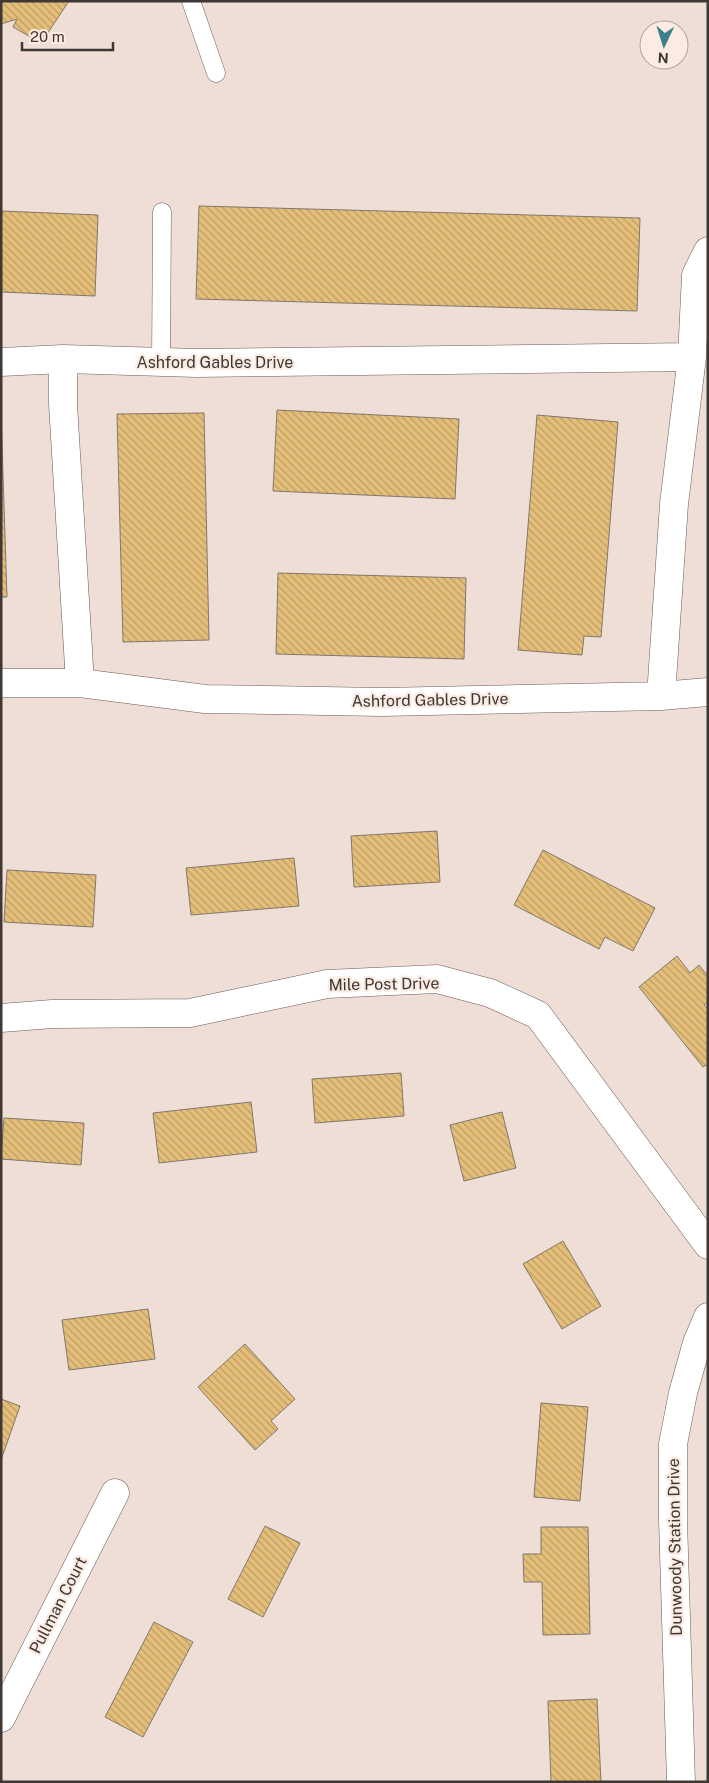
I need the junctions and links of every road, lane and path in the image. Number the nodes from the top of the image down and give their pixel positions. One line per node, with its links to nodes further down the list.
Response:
1 (191, 1): 2 (lane)
2 (216, 73)
3 (162, 212): 8 (lane)
4 (708, 251): 5 (street)
5 (692, 358): 8 (street, Ashford Gables Drive); 12 (street)
6 (63, 359): 7 (street, Ashford Gables Drive); 8 (street, Ashford Gables Drive); 10 (street)
7 (1, 362)
8 (161, 362)
9 (1, 683): 10 (street, Ashford Gables Drive)
10 (80, 683): 12 (street, Ashford Gables Drive)
11 (708, 692): 12 (street, Ashford Gables Drive)
12 (661, 696)
13 (1, 1018): 14 (street, Mile Post Drive)
14 (708, 1245)
15 (708, 1317): 18 (street, Dunwoody Station Drive)
16 (115, 1493): 17 (street, Pullman Court)
17 (1, 1718)
18 (681, 1782)

